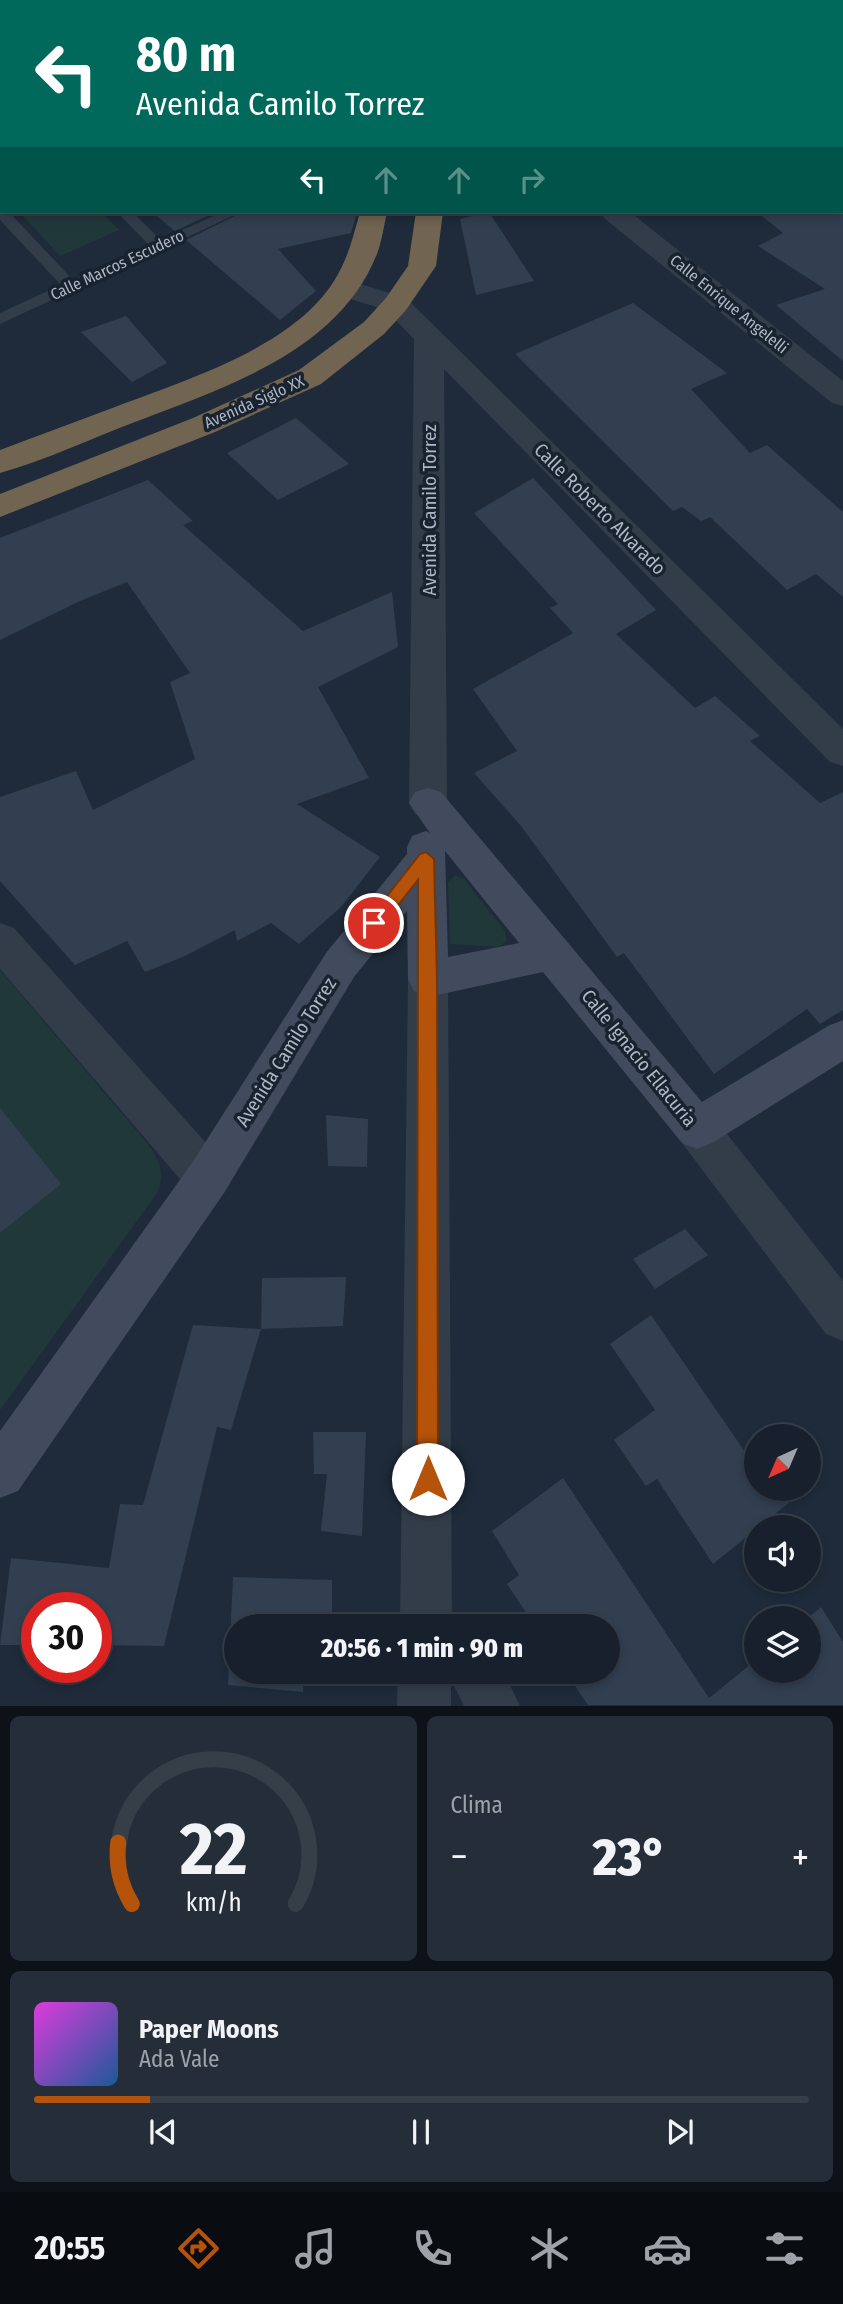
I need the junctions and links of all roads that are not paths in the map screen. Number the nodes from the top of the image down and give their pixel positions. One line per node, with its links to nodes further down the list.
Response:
1 (3, 214): 8 (lane)
2 (126, 214): 7 (lane)
3 (230, 214): 7 (lane, Calle Marcos Escudero)
4 (373, 214): 9 (highway, Avenida Siglo XX)
5 (429, 214): 10 (highway, Avenida Siglo XX)
6 (616, 214): 13 (street, Calle Enrique Angelelli)
7 (159, 246): 8 (lane, Calle Marcos Escudero)
8 (71, 286): 11 (lane, Calle Marcos Escudero)
9 (344, 288): 10 (street, Calle Roberto Alvarado); 14 (highway, Avenida Siglo XX)
10 (396, 304): 12 (street, Calle Roberto Alvarado); 15 (highway, Avenida Siglo XX)
11 (0, 319)
12 (429, 337): 16 (street, Calle Roberto Alvarado); 17 (street, Avenida Camilo Torrez)
13 (843, 396)
14 (0, 462)
15 (0, 506)
16 (843, 752)
17 (428, 803): 18 (street, Avenida Camilo Torrez); 20 (street, Calle Ignacio Ellacuria)
18 (426, 859): 21 (street); 24 (street, Avenida Camilo Torrez)
19 (0, 940): 24 (street)
20 (552, 953): 21 (street); 23 (street, Calle Ignacio Ellacuria)
21 (428, 979): 27 (street)
22 (843, 1039): 23 (street)
23 (697, 1129): 25 (street, Calle Ignacio Ellacuria)
24 (208, 1178): 26 (street, Avenida Camilo Torrez)
25 (843, 1318)
26 (0, 1473)
27 (434, 1614)
28 (425, 1684): 30 (street)
29 (481, 1684): 31 (street)
30 (424, 1706)
31 (493, 1706)

